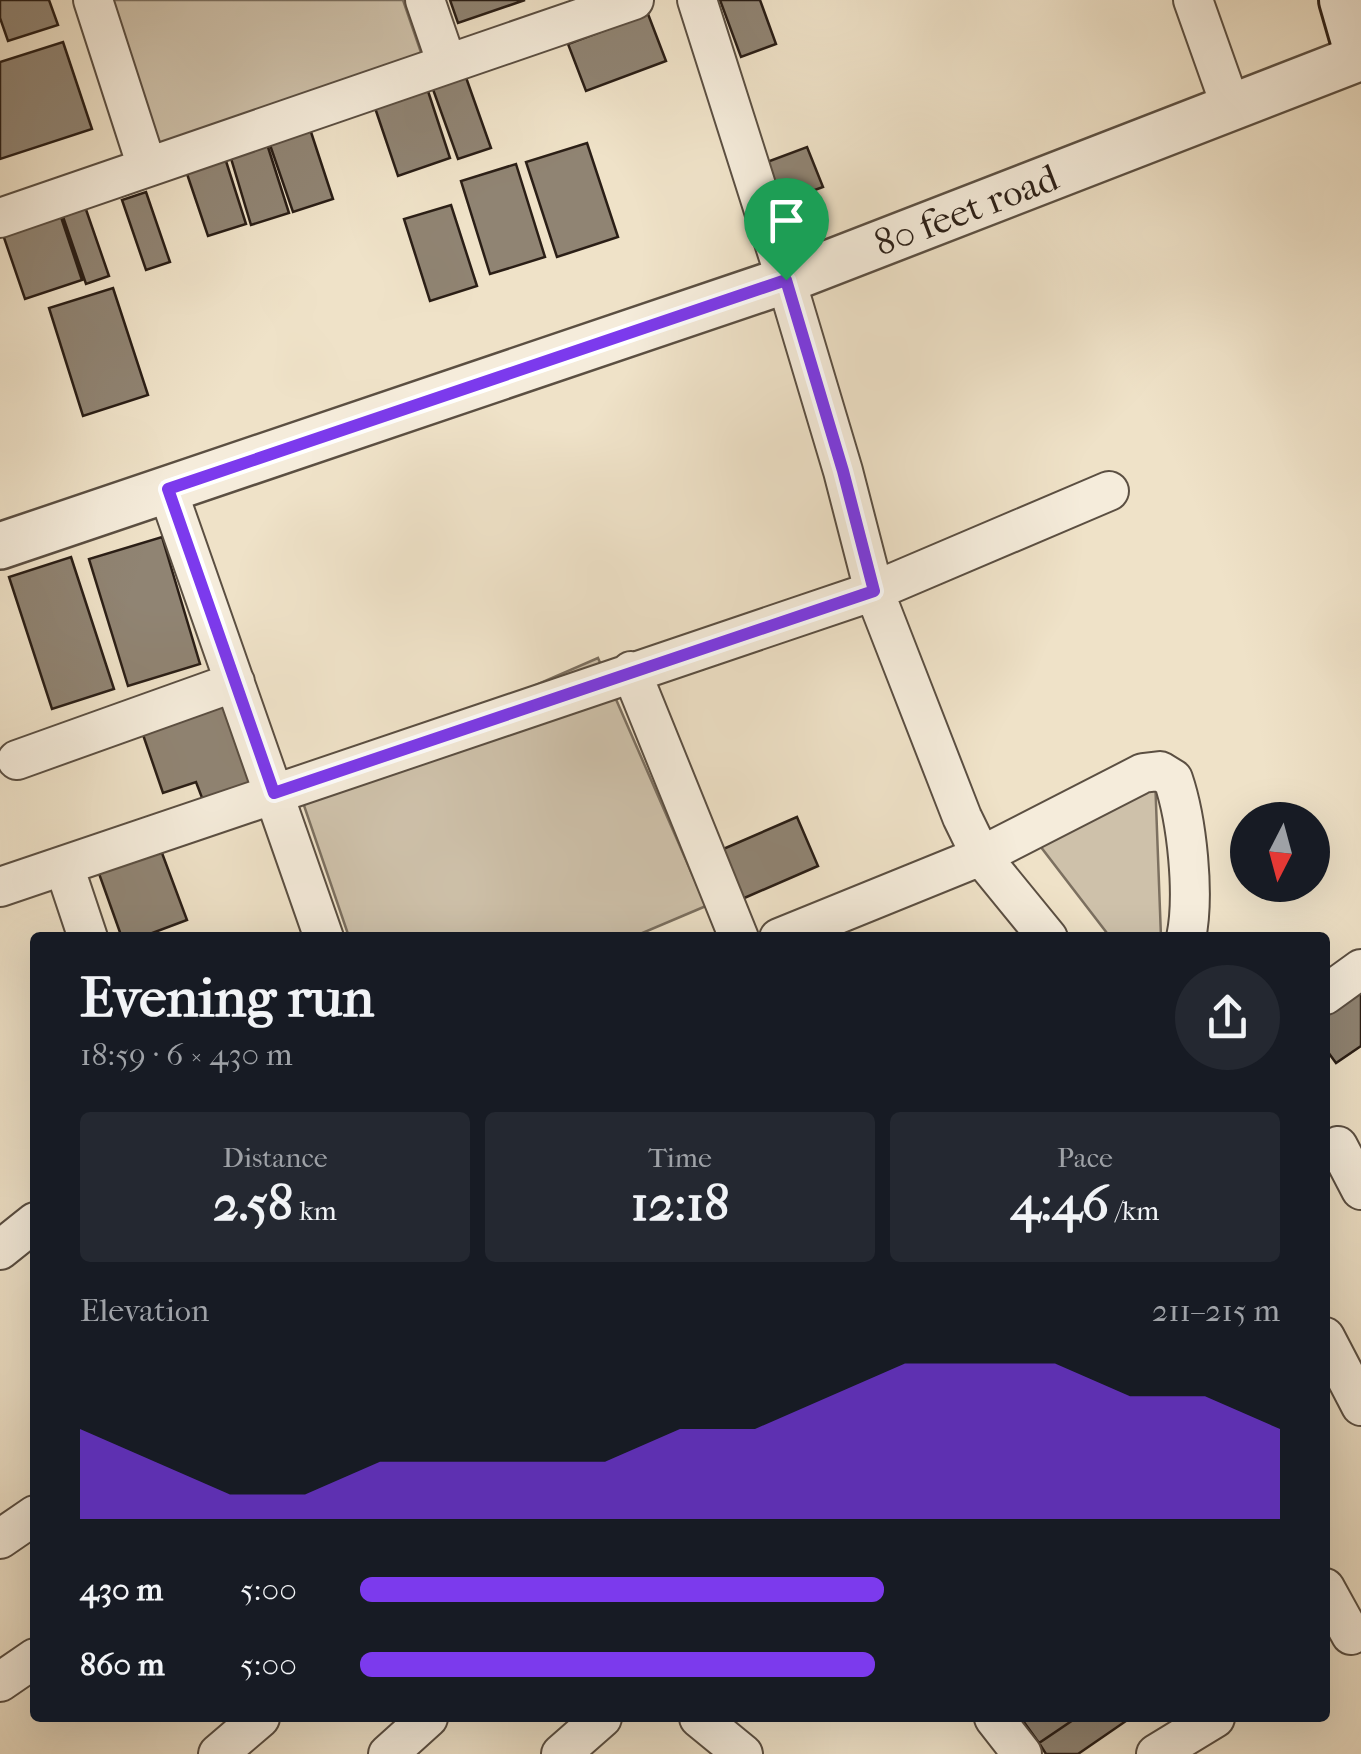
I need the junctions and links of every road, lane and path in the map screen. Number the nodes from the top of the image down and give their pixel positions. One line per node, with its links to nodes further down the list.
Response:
1 (92, 0): 10 (street)
2 (426, 0): 8 (street)
3 (634, 0): 8 (street)
4 (697, 0): 12 (street)
5 (1193, 0): 9 (street)
6 (1346, 0): 7 (main road)
7 (1361, 55): 9 (street, 80 feet road)
8 (447, 64): 10 (street)
9 (1231, 107): 12 (street, 80 feet road)
10 (147, 168): 11 (street)
11 (0, 218)
12 (786, 280): 13 (street, 80 feet road); 16 (street)
13 (168, 489): 15 (street, 80 feet road); 18 (street)
14 (1109, 491): 16 (street)
15 (0, 546)
16 (874, 591): 17 (street); 21 (street)
17 (630, 671): 20 (street); 26 (street)
18 (235, 682): 19 (street); 20 (street)
19 (17, 760)
20 (274, 793): 22 (street); 25 (street)
21 (980, 856): 27 (street); 28 (street); 29 (street)
22 (64, 866): 23 (street); 24 (street)
23 (0, 887)
24 (86, 932)
25 (322, 932)
26 (737, 932)
27 (794, 932)
28 (1043, 932)
29 (1186, 932)
30 (1361, 969): 31 (street)
31 (1330, 991)
32 (1341, 1143): 33 (street)
33 (1361, 1190)
34 (30, 1226): 35 (street)
35 (0, 1250)
36 (1330, 1347): 37 (street)
37 (1361, 1406)
38 (30, 1518): 39 (street)
39 (0, 1539)
40 (1330, 1600): 41 (street)
41 (1346, 1638)
42 (30, 1661): 43 (street)
43 (0, 1682)
44 (255, 1722): 50 (street)
45 (424, 1722): 51 (street)
46 (597, 1722): 52 (street)
47 (703, 1722): 53 (street)
48 (997, 1722): 54 (street)
49 (1209, 1722): 55 (street)
50 (218, 1754)
51 (388, 1754)
52 (561, 1754)
53 (743, 1754)
54 (1022, 1754)
55 (1156, 1754)

